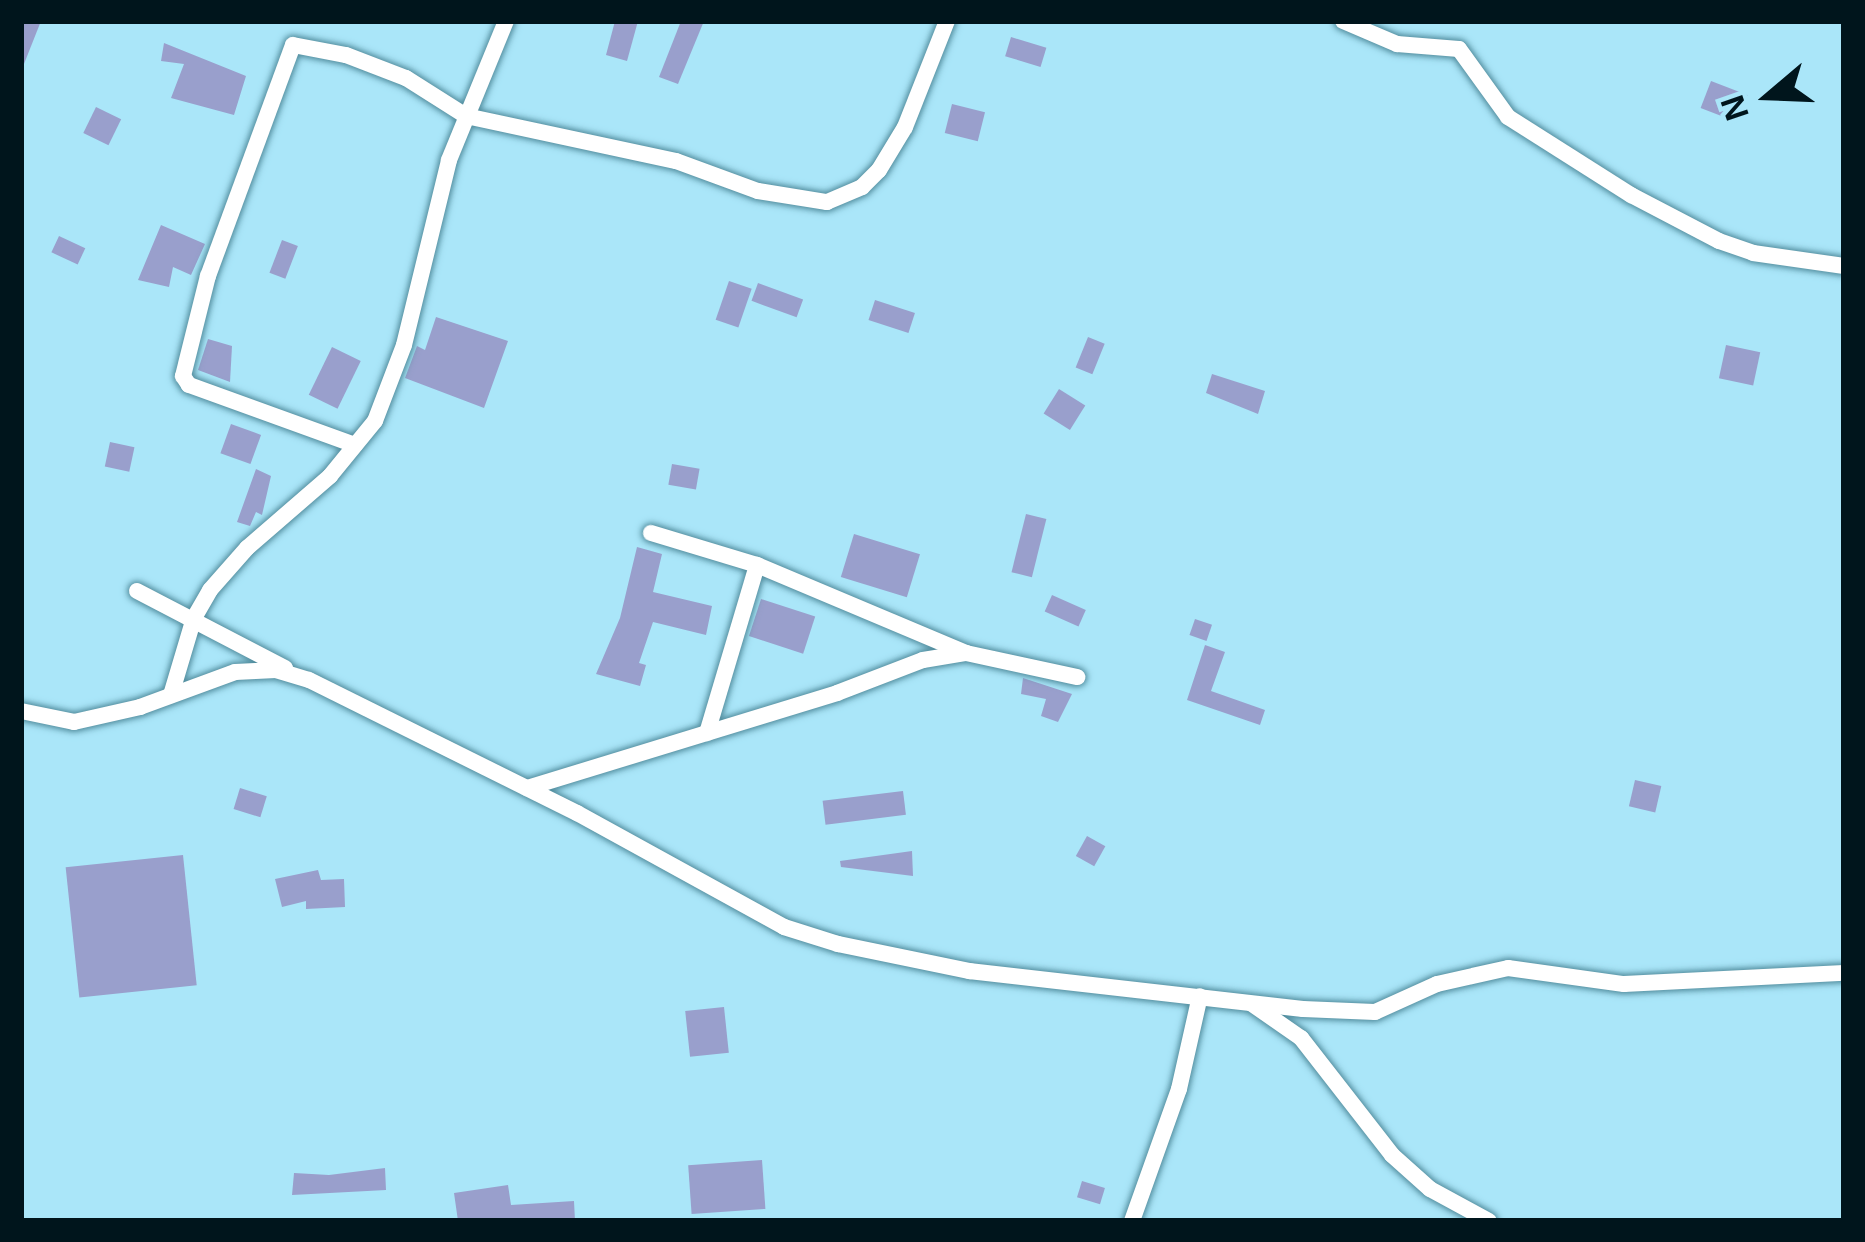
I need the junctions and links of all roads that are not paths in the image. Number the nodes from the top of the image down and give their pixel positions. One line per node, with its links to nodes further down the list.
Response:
1 (506, 21): 4 (street)
2 (947, 21): 4 (street)
3 (1343, 21): 5 (street)
4 (466, 116): 6 (street); 6 (street)
5 (1844, 266)
6 (355, 445): 10 (street)
7 (651, 532): 8 (street)
8 (758, 565): 11 (street); 16 (street)
9 (137, 590): 10 (street)
10 (194, 618): 13 (street); 14 (street)
11 (966, 653): 12 (street); 16 (street)
12 (1077, 677)
13 (309, 680): 14 (street); 17 (street)
14 (171, 694): 15 (street)
15 (21, 711)
16 (707, 733): 17 (street)
17 (527, 788): 19 (street)
18 (1844, 973): 20 (street)
19 (1200, 996): 20 (street); 21 (street)
20 (1246, 1000): 22 (street)
21 (1132, 1221)
22 (1489, 1221)

